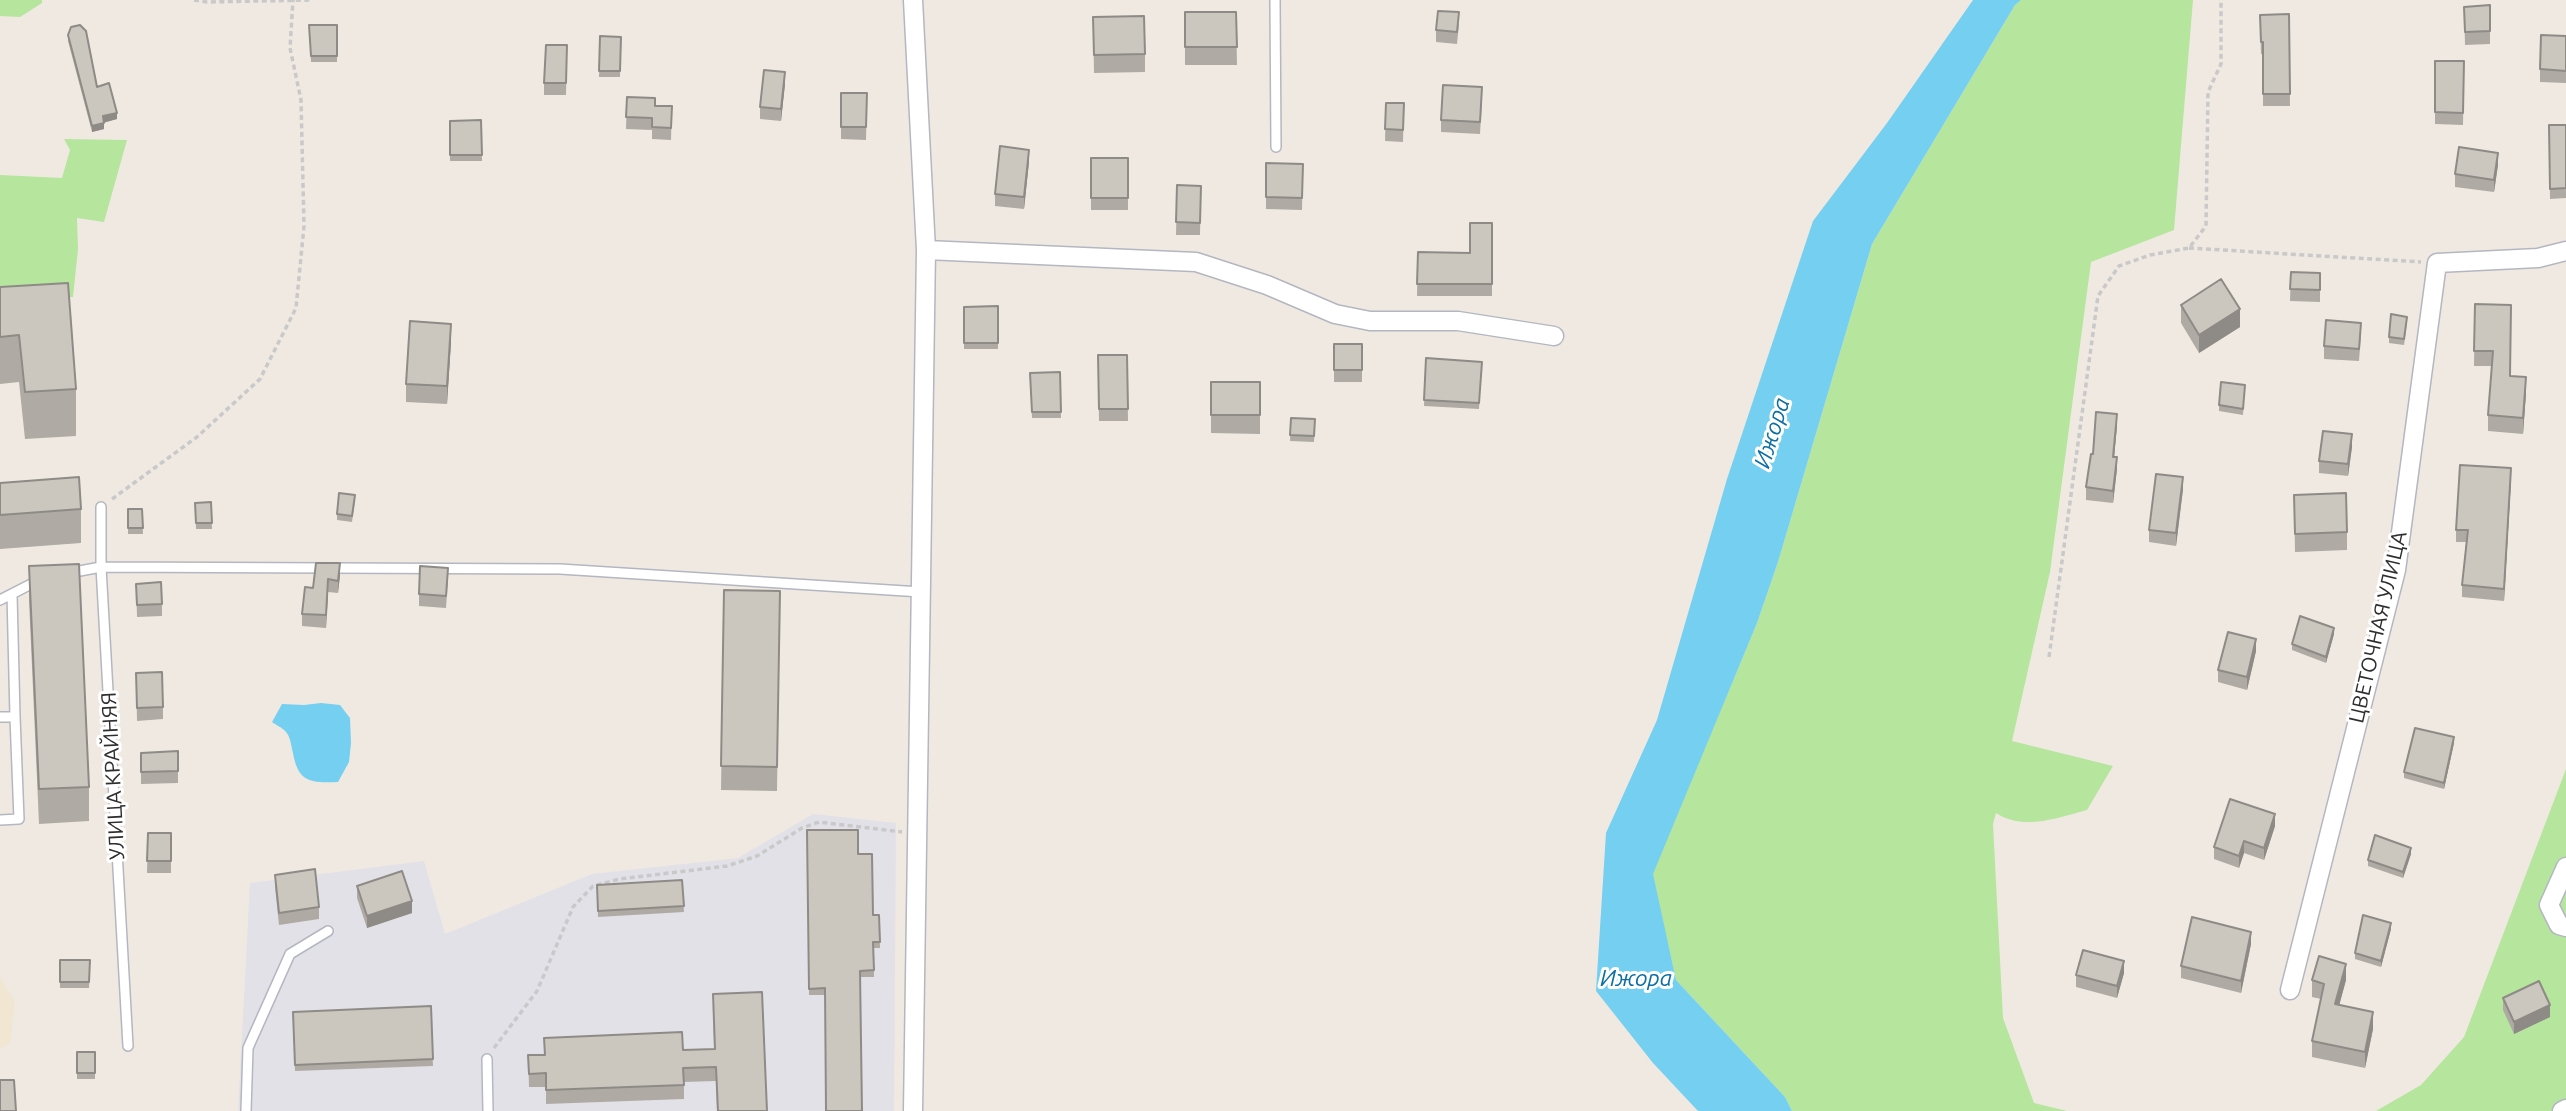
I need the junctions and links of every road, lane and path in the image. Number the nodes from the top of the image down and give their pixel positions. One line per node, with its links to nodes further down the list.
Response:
1 (194, 0): 2 (path)
2 (293, 0): 3 (path); 13 (path)
3 (312, 0)
4 (913, 0): 9 (street)
5 (1275, 0): 7 (lane)
6 (2221, 0): 8 (path)
7 (1276, 147)
8 (2189, 248): 11 (path); 20 (path)
9 (926, 250): 12 (street); 17 (street)
10 (2566, 251): 11 (street)
11 (2437, 263): 28 (street, ЦВЕТОЧНАЯ УЛИЦА)
12 (1554, 337)
13 (101, 507): 14 (lane, УЛИЦА КРАЙНЯЯ)
14 (101, 567): 15 (lane); 17 (lane); 29 (lane, УЛИЦА КРАЙНЯЯ)
15 (55, 575)
16 (43, 577): 18 (lane)
17 (921, 592): 24 (street)
18 (12, 594): 19 (lane); 22 (lane)
19 (0, 600)
20 (2049, 657)
21 (0, 717): 22 (lane)
22 (15, 717): 23 (lane)
23 (0, 820)
24 (917, 834): 30 (path); 33 (street)
25 (2566, 867): 26 (street)
26 (2566, 927)
27 (328, 931): 31 (lane)
28 (2290, 990)
29 (128, 1046)
30 (487, 1059): 32 (lane)
31 (246, 1111)
32 (488, 1111)
33 (913, 1111)

